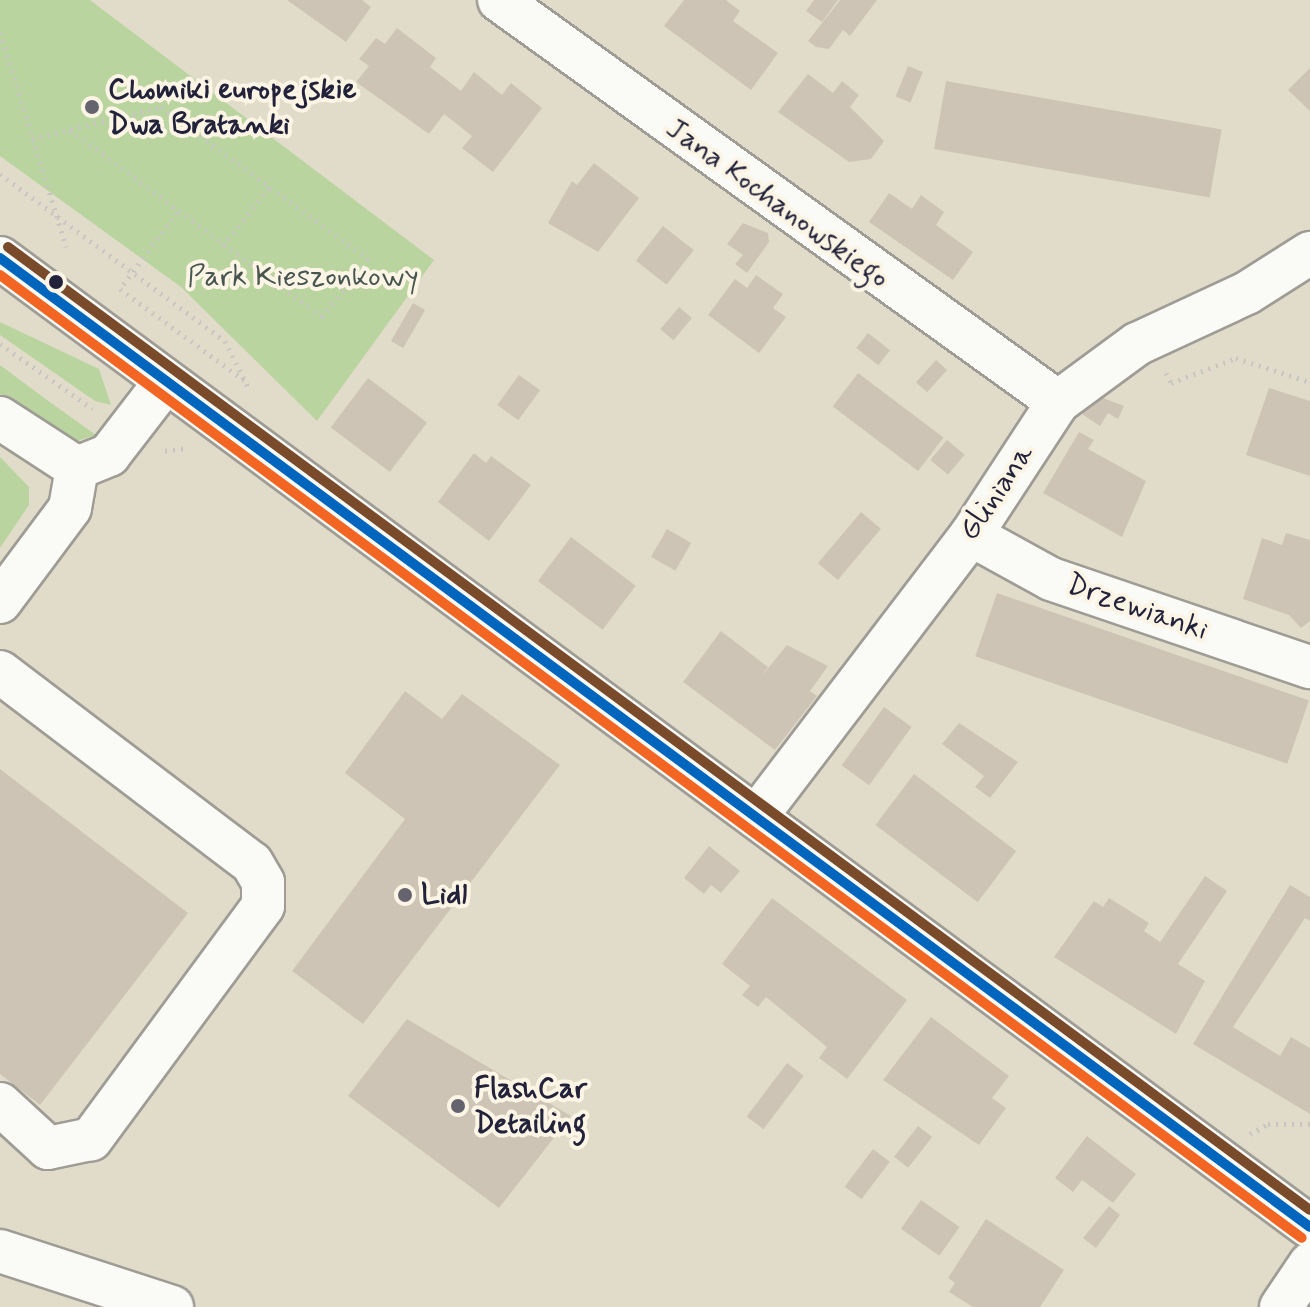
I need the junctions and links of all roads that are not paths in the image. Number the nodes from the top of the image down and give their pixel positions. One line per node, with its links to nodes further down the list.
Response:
1 (499, 0): 5 (street, Jana Kochanowskiego)
2 (1310, 253): 5 (street, Gliniana)
3 (0, 258): 4 (street)
4 (166, 381): 7 (street); 12 (street)
5 (1058, 402): 8 (street, Gliniana)
6 (0, 418): 7 (street)
7 (77, 468): 9 (street)
8 (971, 535): 10 (street, Drzewianki); 12 (street, Gliniana)
9 (0, 602)
10 (1310, 667)
11 (0, 672): 13 (street)
12 (756, 817): 14 (street)
13 (0, 1104)
14 (1310, 1227)
15 (0, 1251): 17 (street)
16 (1310, 1264): 18 (street)
17 (172, 1307)
18 (1281, 1307)

